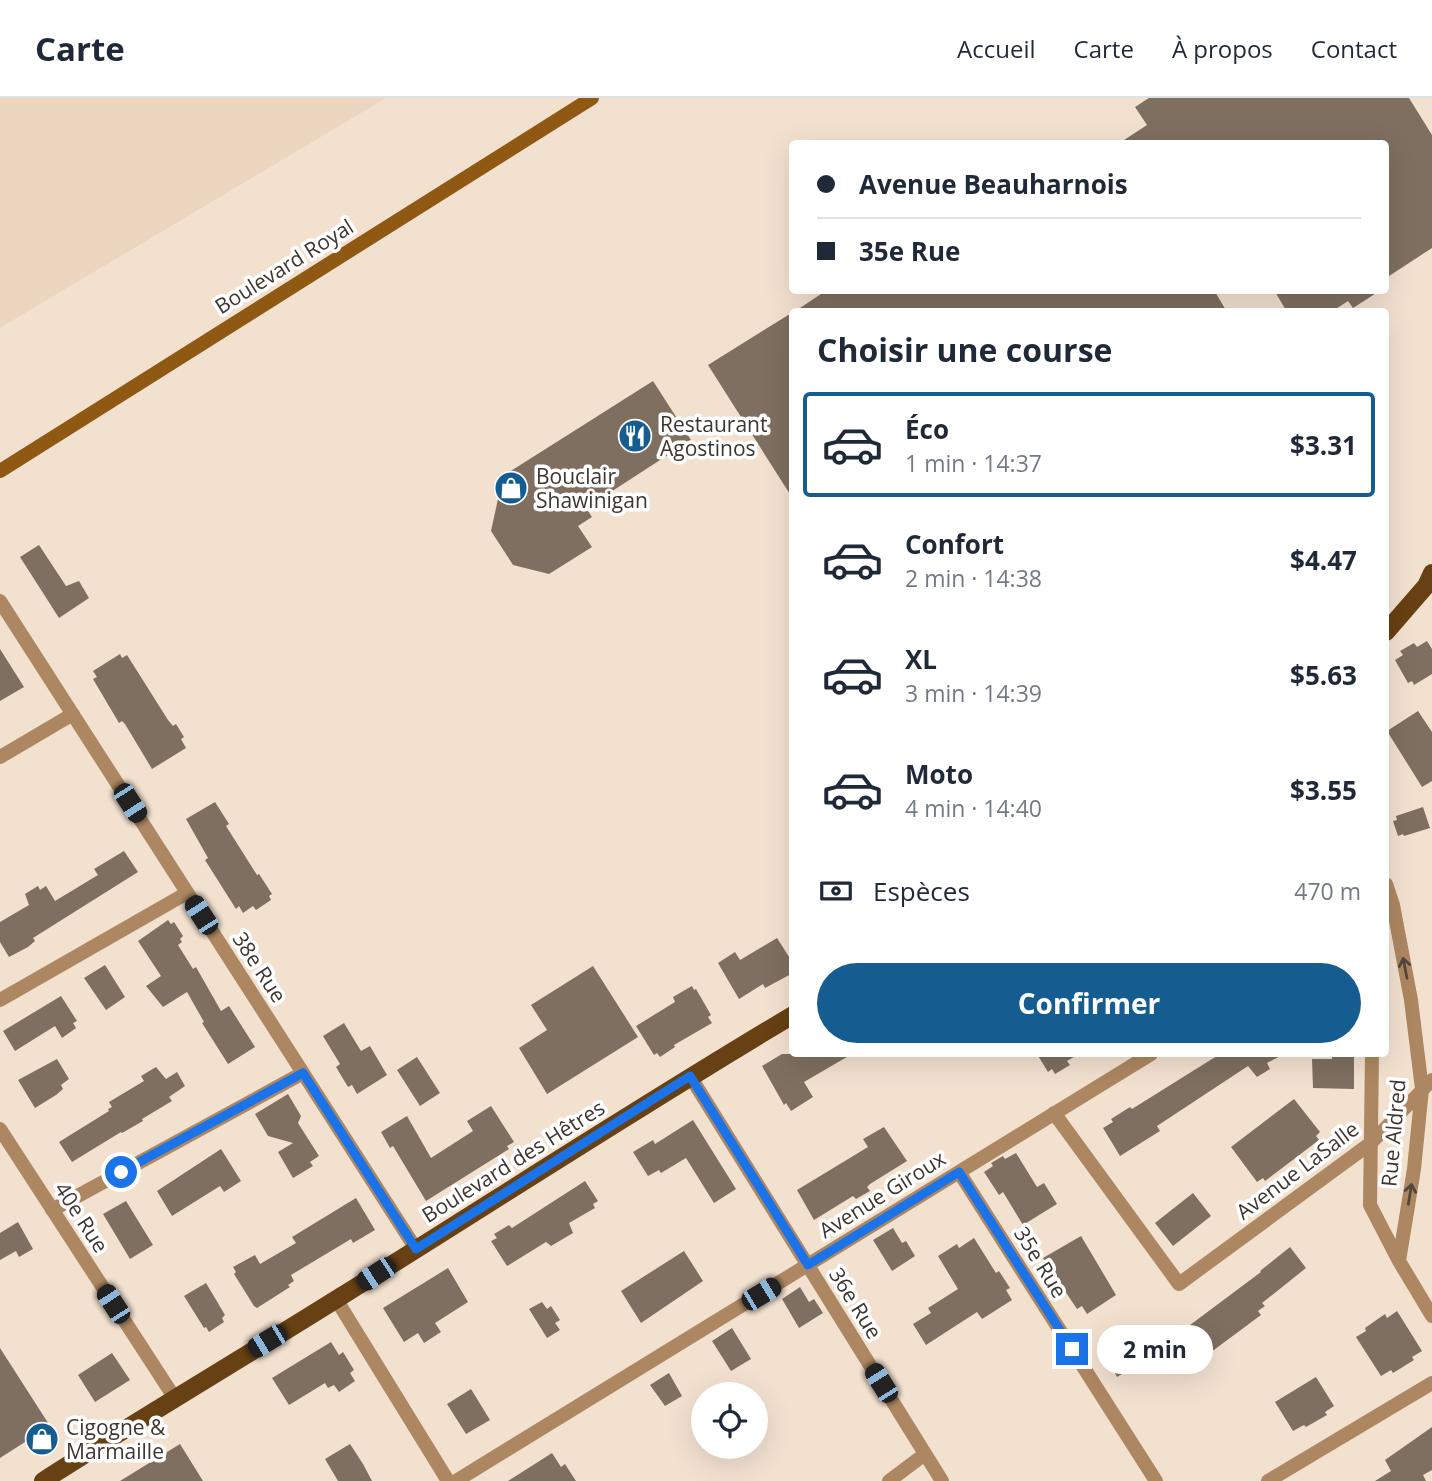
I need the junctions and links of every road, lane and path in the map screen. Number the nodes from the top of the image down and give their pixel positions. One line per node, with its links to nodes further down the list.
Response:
1 (592, 98): 2 (street, Boulevard Royal)
2 (0, 471)
3 (1430, 584): 5 (main road)
4 (0, 601): 6 (street, 38e Rue)
5 (1389, 629)
6 (73, 714): 7 (street); 8 (street, 38e Rue)
7 (0, 757)
8 (187, 892): 10 (street); 14 (street, 38e Rue)
9 (1389, 907): 16 (street, Rue Aldred, one-way to 9)
10 (0, 1000)
11 (789, 1017): 15 (main road, Boulevard des Hêtres)
12 (1146, 1057): 17 (street, Avenue Giroux)
13 (1372, 1057): 19 (street, Rue Aldred)
14 (303, 1073): 21 (street); 22 (street, 38e Rue)
15 (690, 1076): 22 (main road, Boulevard des Hêtres); 24 (street, 36e Rue)
16 (1427, 1084): 19 (street, Avenue LaSalle); 23 (street, Rue Aldred, one-way to 16)
17 (1054, 1113): 19 (street, Avenue LaSalle); 20 (street, Avenue Giroux)
18 (0, 1129): 21 (street, 40e Rue)
19 (1371, 1143): 23 (street, Rue Aldred)
20 (959, 1172): 24 (street, Avenue Giroux); 35 (street, 35e Rue)
21 (52, 1210): 28 (street, 40e Rue)
22 (416, 1249): 25 (main road, Boulevard des Hêtres)
23 (1399, 1261): 26 (street, Rue Aldred)
24 (808, 1265): 29 (street, 36e Rue); 32 (street, Avenue Giroux)
25 (336, 1299): 28 (main road, Boulevard des Hêtres); 31 (street)
26 (1432, 1316)
27 (1432, 1383): 36 (street)
28 (174, 1397): 30 (main road, Boulevard des Hêtres)
29 (925, 1454): 33 (street); 34 (street, 36e Rue)
30 (44, 1481)
31 (448, 1481)
32 (456, 1481)
33 (889, 1481)
34 (942, 1481)
35 (1156, 1481)
36 (1268, 1481)

